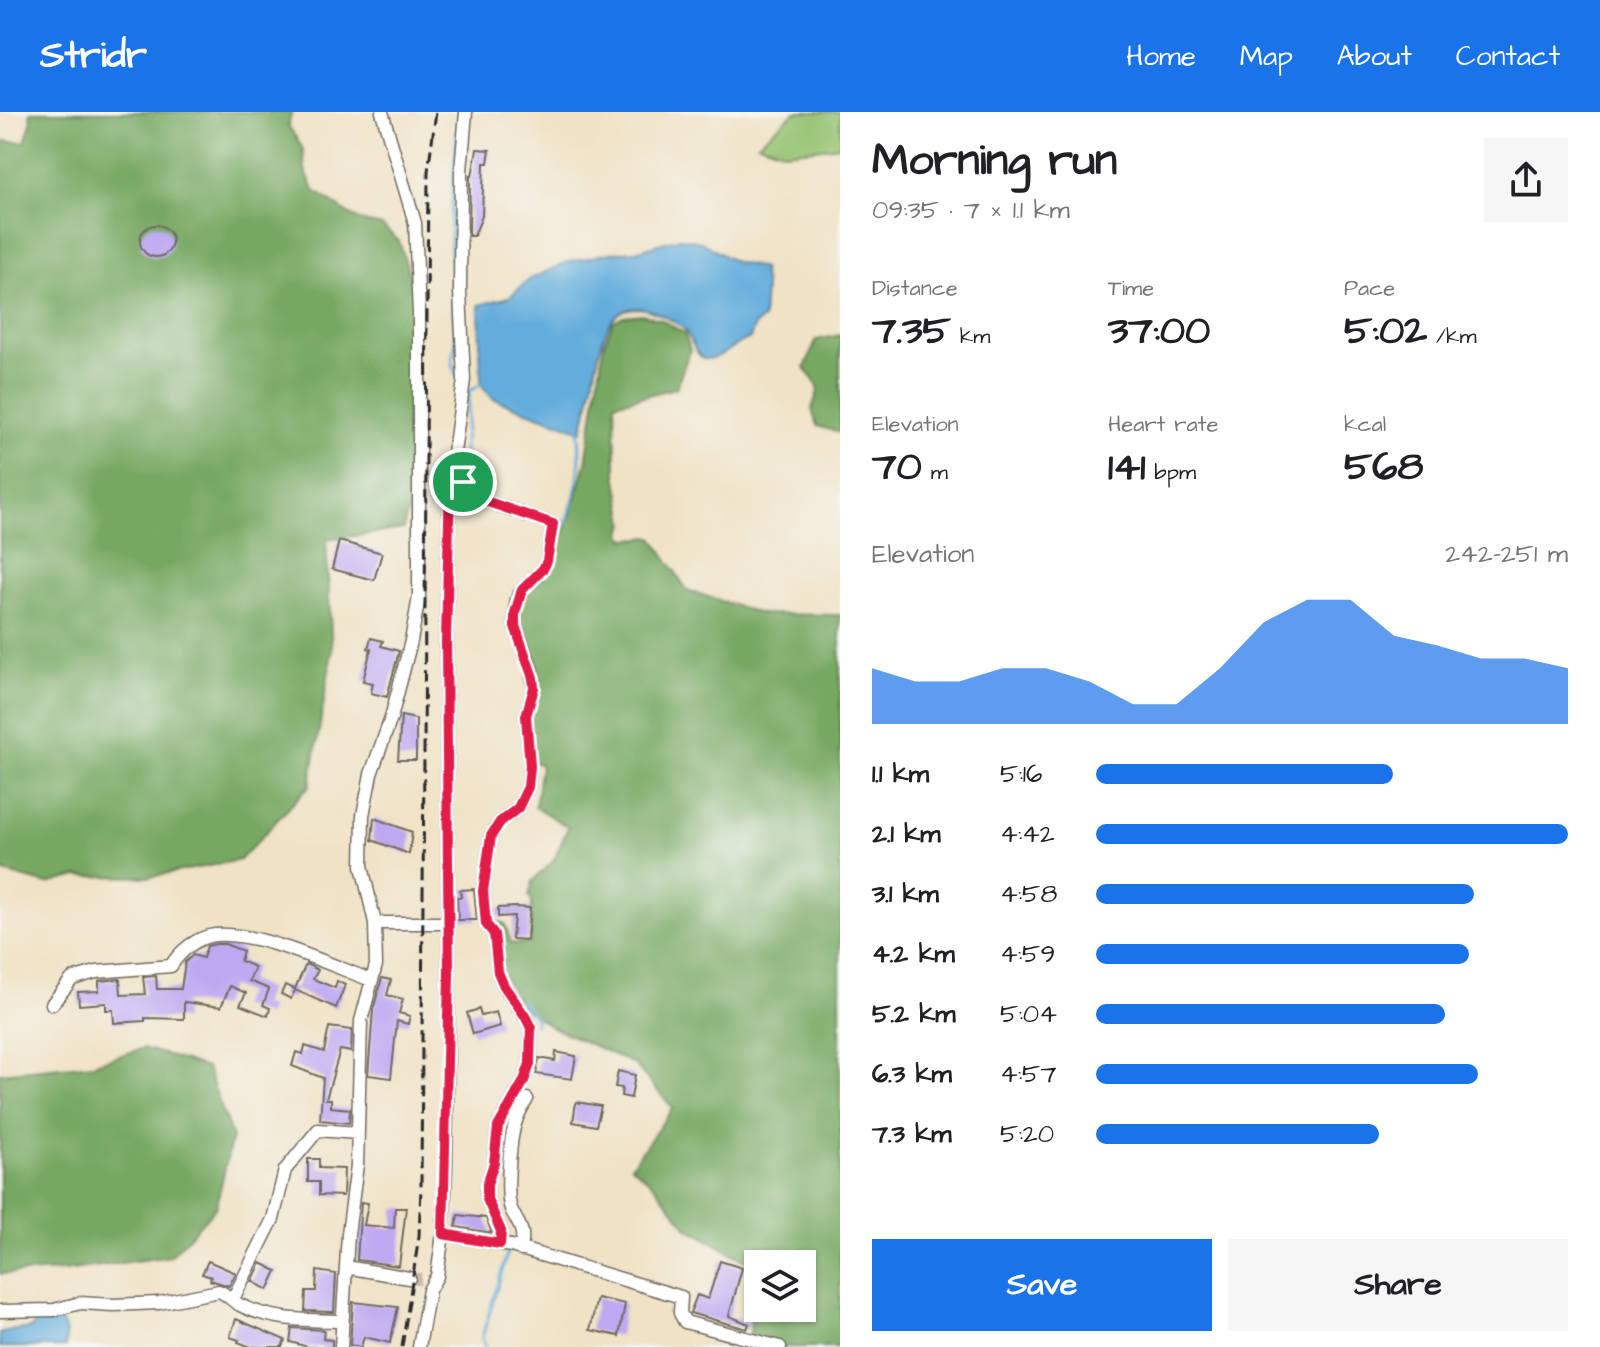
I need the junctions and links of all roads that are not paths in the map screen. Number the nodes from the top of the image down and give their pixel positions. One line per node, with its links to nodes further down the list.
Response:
1 (382, 112): 4 (street)
2 (466, 112): 3 (street)
3 (457, 481): 5 (street); 11 (street)
4 (375, 923): 5 (street); 6 (street)
5 (448, 923): 10 (street)
6 (371, 980): 7 (street); 9 (street)
7 (52, 1004)
8 (527, 1099): 11 (street)
9 (357, 1133): 12 (street); 14 (street)
10 (443, 1234): 11 (street); 18 (street)
11 (509, 1246): 19 (street)
12 (346, 1267): 13 (street); 16 (street)
13 (409, 1278)
14 (233, 1299): 15 (street); 16 (street)
15 (0, 1311)
16 (341, 1321): 17 (street)
17 (341, 1347)
18 (419, 1347)
19 (780, 1347)

